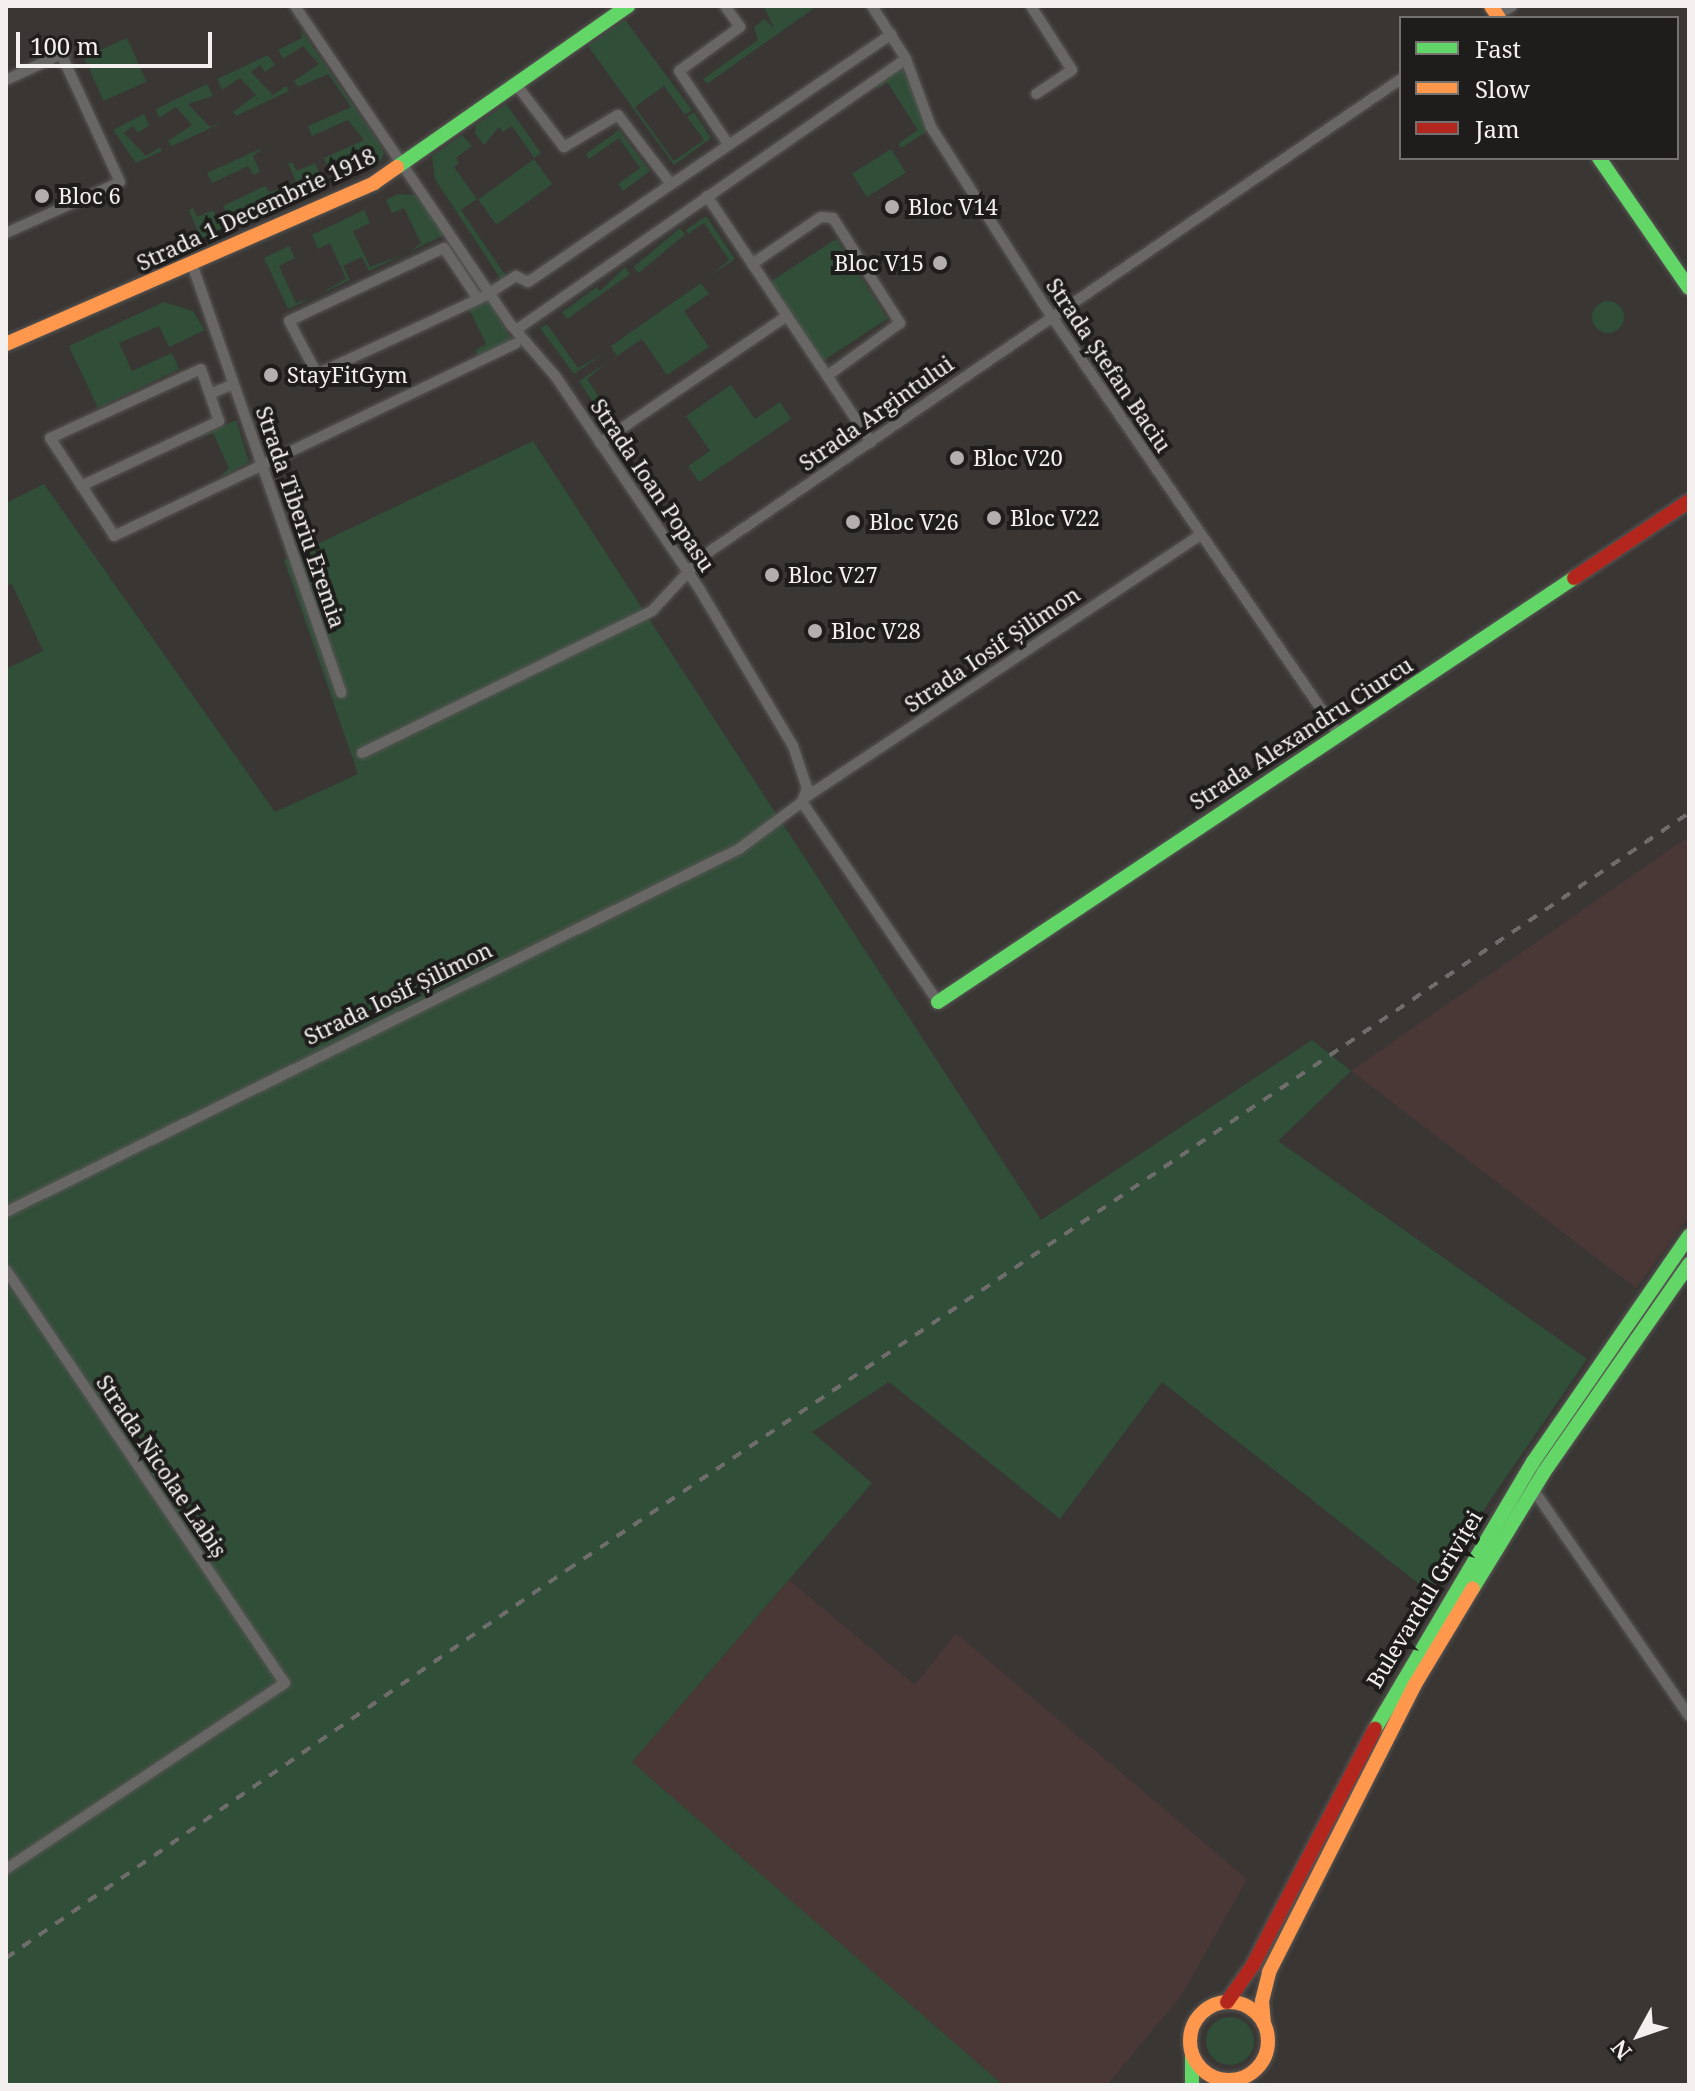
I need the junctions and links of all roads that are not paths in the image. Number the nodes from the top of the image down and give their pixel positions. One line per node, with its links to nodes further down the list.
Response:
1 (295, 6): 16 (street, Strada Ioan Popasu)
2 (628, 6): 12 (main road, Strada 1 Decembrie 1918)
3 (725, 6): 14 (street)
4 (872, 6): 8 (street, Strada Ștefan Baciu)
5 (1031, 6): 13 (street)
6 (1512, 6): 7 (street)
7 (1495, 14)
8 (891, 34): 9 (street, Strada Ștefan Baciu); 14 (street)
9 (906, 59): 18 (street); 26 (street, Strada Ștefan Baciu)
10 (6, 80): 19 (street)
11 (1399, 80): 26 (street, Strada Argintului)
12 (515, 83): 16 (main road, Strada 1 Decembrie 1918); 17 (street)
13 (1036, 94)
14 (728, 144): 17 (street)
15 (1600, 160): 22 (main road)
16 (401, 165): 20 (main road, Strada 1 Decembrie 1918); 23 (street, Strada Ioan Popasu)
17 (671, 184): 23 (street)
18 (707, 196): 21 (street); 27 (street)
19 (6, 233)
20 (192, 264): 28 (main road, Strada 1 Decembrie 1918); 31 (street, Strada Tiberiu Eremia)
21 (752, 264): 25 (street); 30 (street)
22 (1689, 288)
23 (491, 293): 24 (street); 27 (street, Strada Ioan Popasu)
24 (478, 299): 24 (street)
25 (787, 316): 30 (street); 34 (street)
26 (1052, 317): 33 (street, Strada Argintului); 38 (street, Strada Ștefan Baciu)
27 (516, 330): 34 (street, Strada Ioan Popasu)
28 (6, 344)
29 (515, 344): 35 (street)
30 (827, 376): 33 (street)
31 (233, 384): 32 (street); 35 (street, Strada Tiberiu Eremia)
32 (210, 394): 36 (street); 36 (street)
33 (871, 442): 39 (street, Strada Argintului)
34 (600, 443): 39 (street, Strada Ioan Popasu)
35 (262, 466): 36 (street); 40 (street, Strada Tiberiu Eremia)
36 (81, 486)
37 (1689, 501): 41 (main road, Strada Alexandru Ciurcu)
38 (1200, 535): 41 (street, Strada Ștefan Baciu); 43 (street, Strada Iosif Șilimon)
39 (685, 570): 42 (street, Strada Argintului); 43 (street, Strada Ioan Popasu)
40 (341, 693)
41 (1337, 732): 44 (main road, Strada Alexandru Ciurcu)
42 (362, 753)
43 (804, 799): 44 (street, Strada Ioan Popasu); 45 (street, Strada Iosif Șilimon)
44 (938, 1002)
45 (6, 1212)
46 (1689, 1236): 52 (main road, Bulevardul Griviței)
47 (1689, 1264): 49 (main road, Bulevardul Griviței)
48 (6, 1270): 51 (street, Strada Nicolae Labiș)
49 (1533, 1489): 50 (street); 53 (main road, Bulevardul Griviței)
50 (1689, 1716)
51 (6, 1869)
52 (1227, 2002): 53 (main road); 54 (main road)
53 (1264, 2024): 55 (main road)
54 (1192, 2056): 55 (main road); 56 (main road)
55 (1232, 2083)
56 (1192, 2085)

